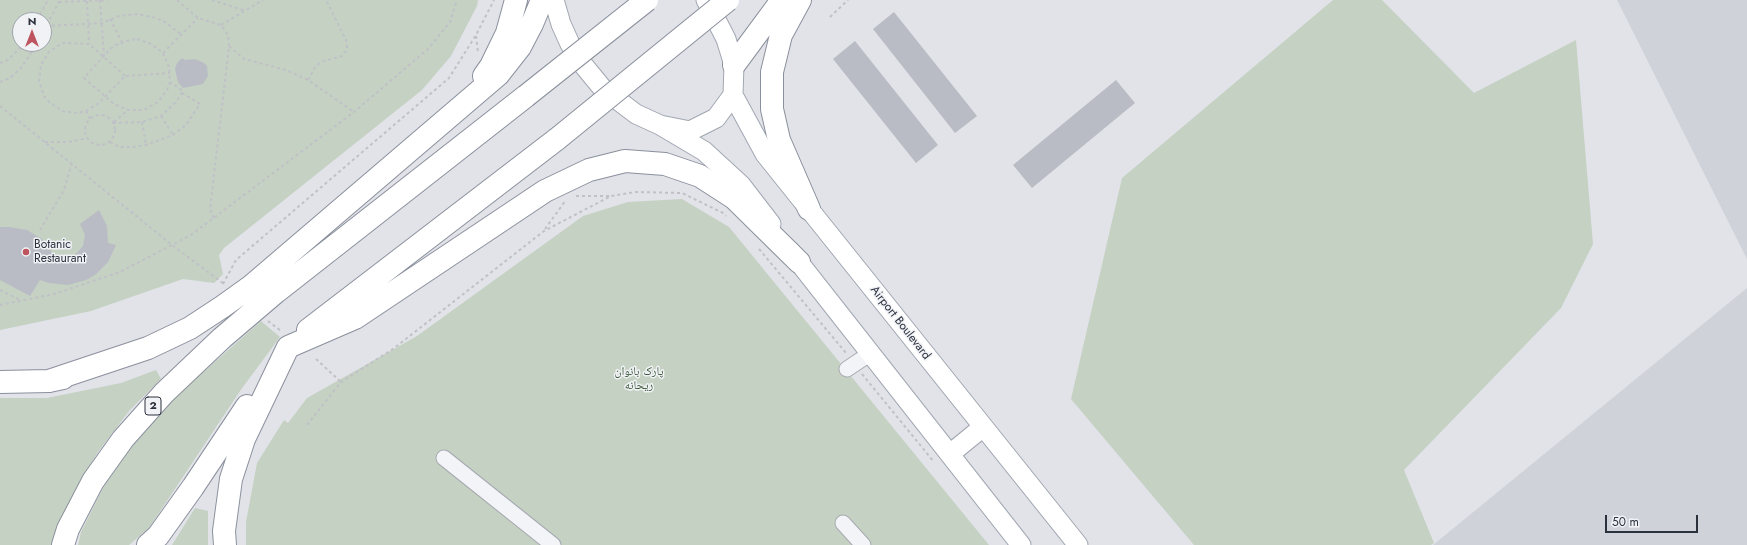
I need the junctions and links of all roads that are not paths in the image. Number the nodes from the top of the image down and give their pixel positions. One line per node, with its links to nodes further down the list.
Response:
1 (516, 0): 11 (highway)
2 (542, 0): 11 (highway)
3 (554, 0): 12 (main road)
4 (647, 0): 15 (highway, bridge)
5 (706, 0): 9 (main road)
6 (728, 0): 16 (highway, bridge)
7 (782, 0): 9 (highway)
8 (800, 0): 13 (highway)
9 (734, 65): 10 (main road)
10 (733, 95): 12 (main road); 13 (main road, Airport Boulevard)
11 (465, 102): 19 (highway)
12 (660, 126): 14 (main road)
13 (809, 209): 21 (main road, Airport Boulevard)
14 (799, 262): 16 (highway); 17 (main road)
15 (276, 292): 19 (highway); 25 (highway, 2)
16 (284, 339): 26 (highway); 27 (highway)
17 (871, 353): 18 (street); 23 (main road)
18 (851, 367)
19 (49, 381): 20 (highway)
20 (0, 382)
21 (983, 427): 23 (main road); 31 (main road, Airport Boulevard)
22 (444, 458): 28 (street)
23 (944, 460): 30 (main road)
24 (843, 523): 29 (street)
25 (63, 545)
26 (148, 545)
27 (226, 545)
28 (553, 545)
29 (863, 545)
30 (1021, 545)
31 (1078, 545)

